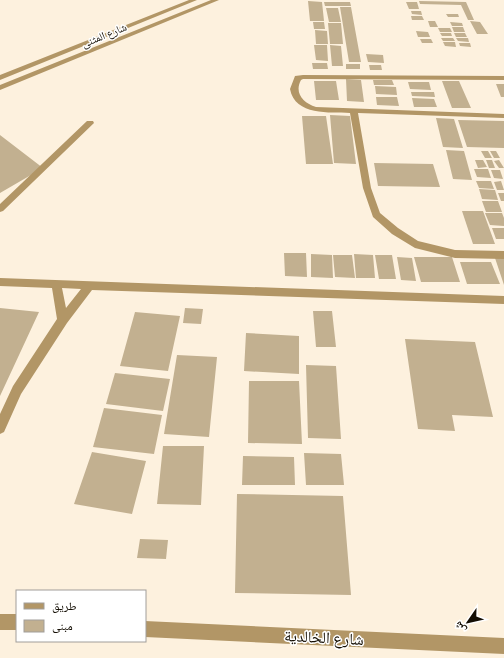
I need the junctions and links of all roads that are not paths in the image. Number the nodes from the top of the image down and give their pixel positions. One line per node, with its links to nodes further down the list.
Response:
1 (194, 0): 3 (street, شارع المثنى)
2 (216, 0): 5 (street, شارع المثنى)
3 (0, 78)
4 (504, 78): 6 (street)
5 (0, 88)
6 (354, 111): 7 (street); 10 (street)
7 (504, 116)
8 (90, 123): 9 (street)
9 (0, 208)
10 (504, 255)
11 (0, 282): 12 (street)
12 (56, 284): 13 (street); 15 (street)
13 (90, 285): 14 (street); 15 (street)
14 (504, 300)
15 (62, 320): 16 (street)
16 (0, 428)
17 (0, 622): 18 (street)
18 (16, 622)
19 (146, 628): 20 (street, شارع الخالدية)
20 (504, 646)

